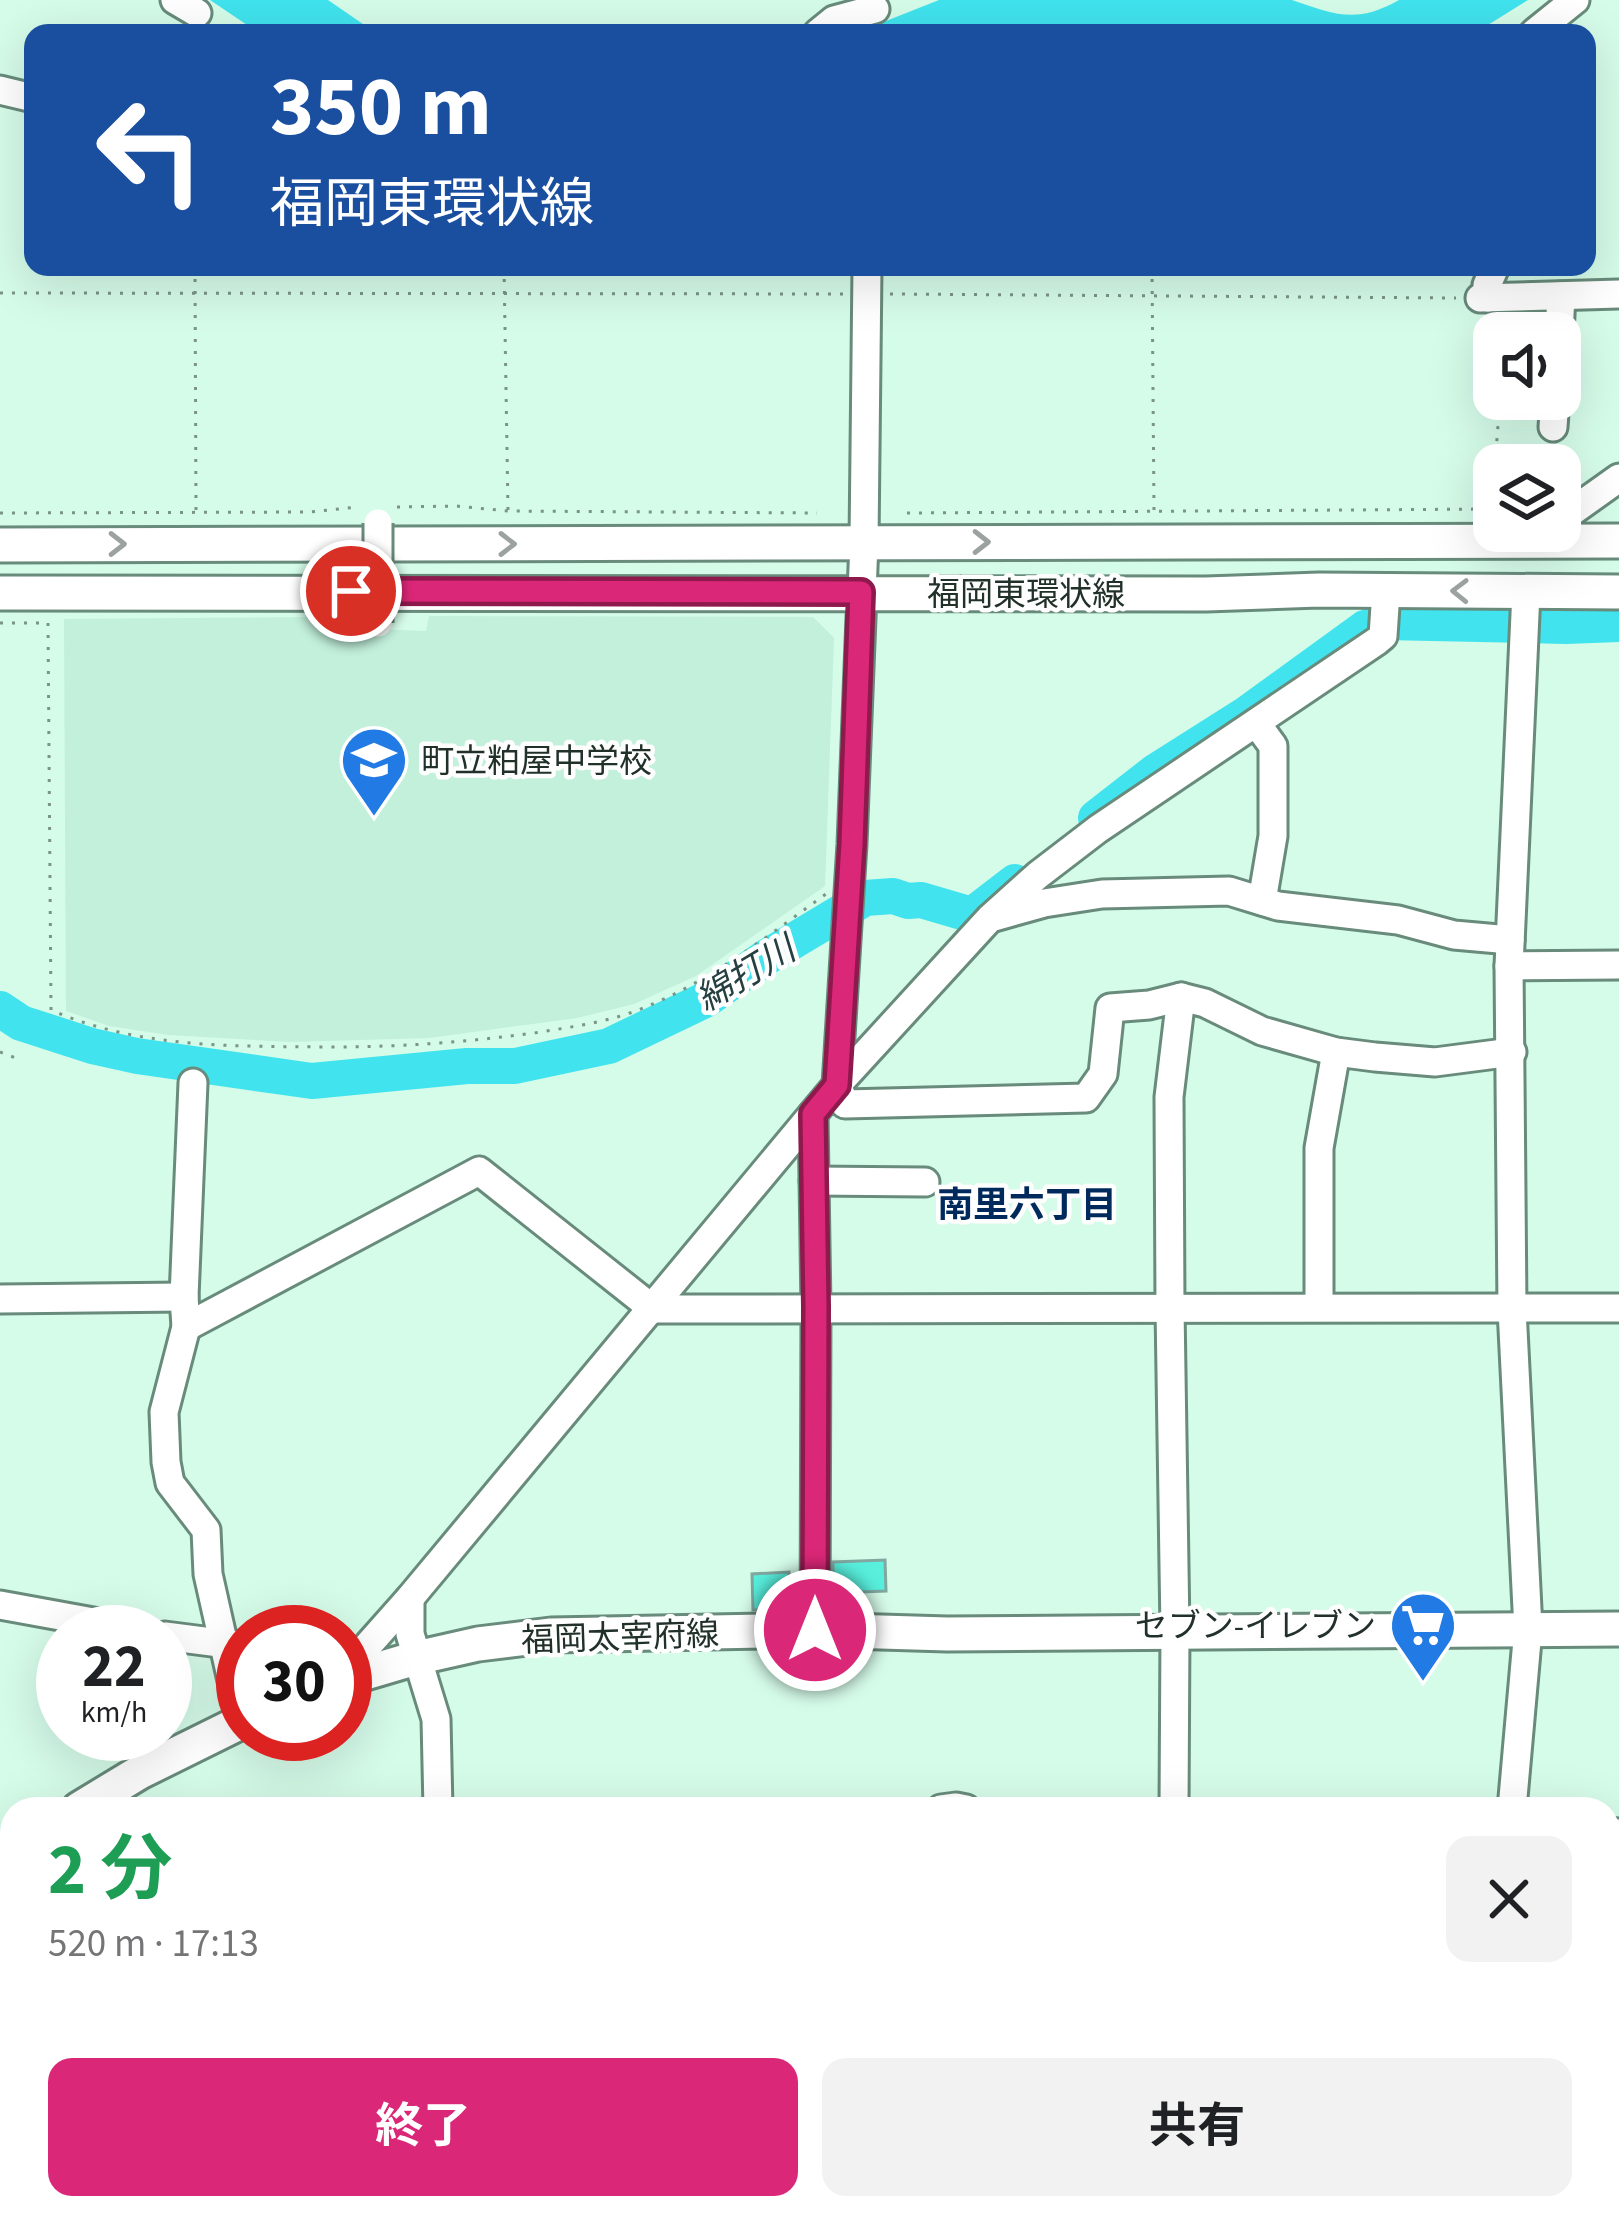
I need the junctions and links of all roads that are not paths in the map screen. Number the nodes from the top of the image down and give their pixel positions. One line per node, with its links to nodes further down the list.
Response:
1 (1575, 0): 4 (street)
2 (875, 14): 3 (street)
3 (829, 24)
4 (1545, 24)
5 (1490, 276): 8 (street)
6 (866, 281): 14 (street)
7 (1619, 294): 8 (street)
8 (1561, 296): 9 (street)
9 (1560, 312)
10 (1619, 478): 11 (street)
11 (1581, 505)
12 (377, 512): 21 (street, bridge)
13 (1619, 541): 14 (main road, 福岡東環状線, one-way to 13)
14 (864, 542): 15 (main road, 福岡東環状線, one-way to 14); 16 (street)
15 (0, 545)
16 (861, 592): 18 (main road, 福岡東環状線); 19 (main road, 福岡東環状線); 31 (street)
17 (1619, 592): 20 (main road, 福岡東環状線)
18 (0, 593)
19 (1384, 613): 20 (main road, 福岡東環状線, one-way to 19); 22 (street)
20 (1525, 614): 25 (street)
21 (378, 623)
22 (1257, 724): 23 (street); 24 (street)
23 (1262, 901): 24 (street); 25 (street)
24 (990, 918): 31 (street)
25 (1509, 953): 26 (street); 29 (street)
26 (1619, 964)
27 (1181, 998): 28 (street); 31 (street); 39 (street)
28 (1336, 1052): 29 (street); 37 (street)
29 (1512, 1052): 42 (street)
30 (193, 1083): 35 (street)
31 (837, 1085): 32 (street)
32 (813, 1114): 33 (street); 41 (street)
33 (814, 1181): 34 (street); 38 (street)
34 (925, 1182)
35 (184, 1297): 36 (street); 43 (street)
36 (0, 1299)
37 (1319, 1306): 39 (street); 42 (street)
38 (816, 1307): 39 (street); 41 (street); 50 (street)
39 (1169, 1308): 51 (street)
40 (1619, 1308): 42 (street)
41 (653, 1309): 43 (street); 44 (street)
42 (1512, 1309): 48 (street)
43 (186, 1327): 46 (street)
44 (410, 1598): 52 (street); 53 (street)
45 (0, 1605): 47 (street)
46 (219, 1605)
47 (36, 1612)
48 (1528, 1629): 49 (main road, 福岡太宰府線); 51 (main road, 福岡太宰府線); 59 (street)
49 (1619, 1629)
50 (815, 1630): 51 (main road, 福岡太宰府線); 53 (main road, 福岡太宰府線)
51 (1175, 1631): 58 (street)
52 (372, 1640)
53 (416, 1658): 54 (main road, 福岡太宰府線); 57 (street)
54 (372, 1663)
55 (216, 1734): 56 (main road)
56 (99, 1797)
57 (438, 1797)
58 (1174, 1797)
59 (1513, 1797)

